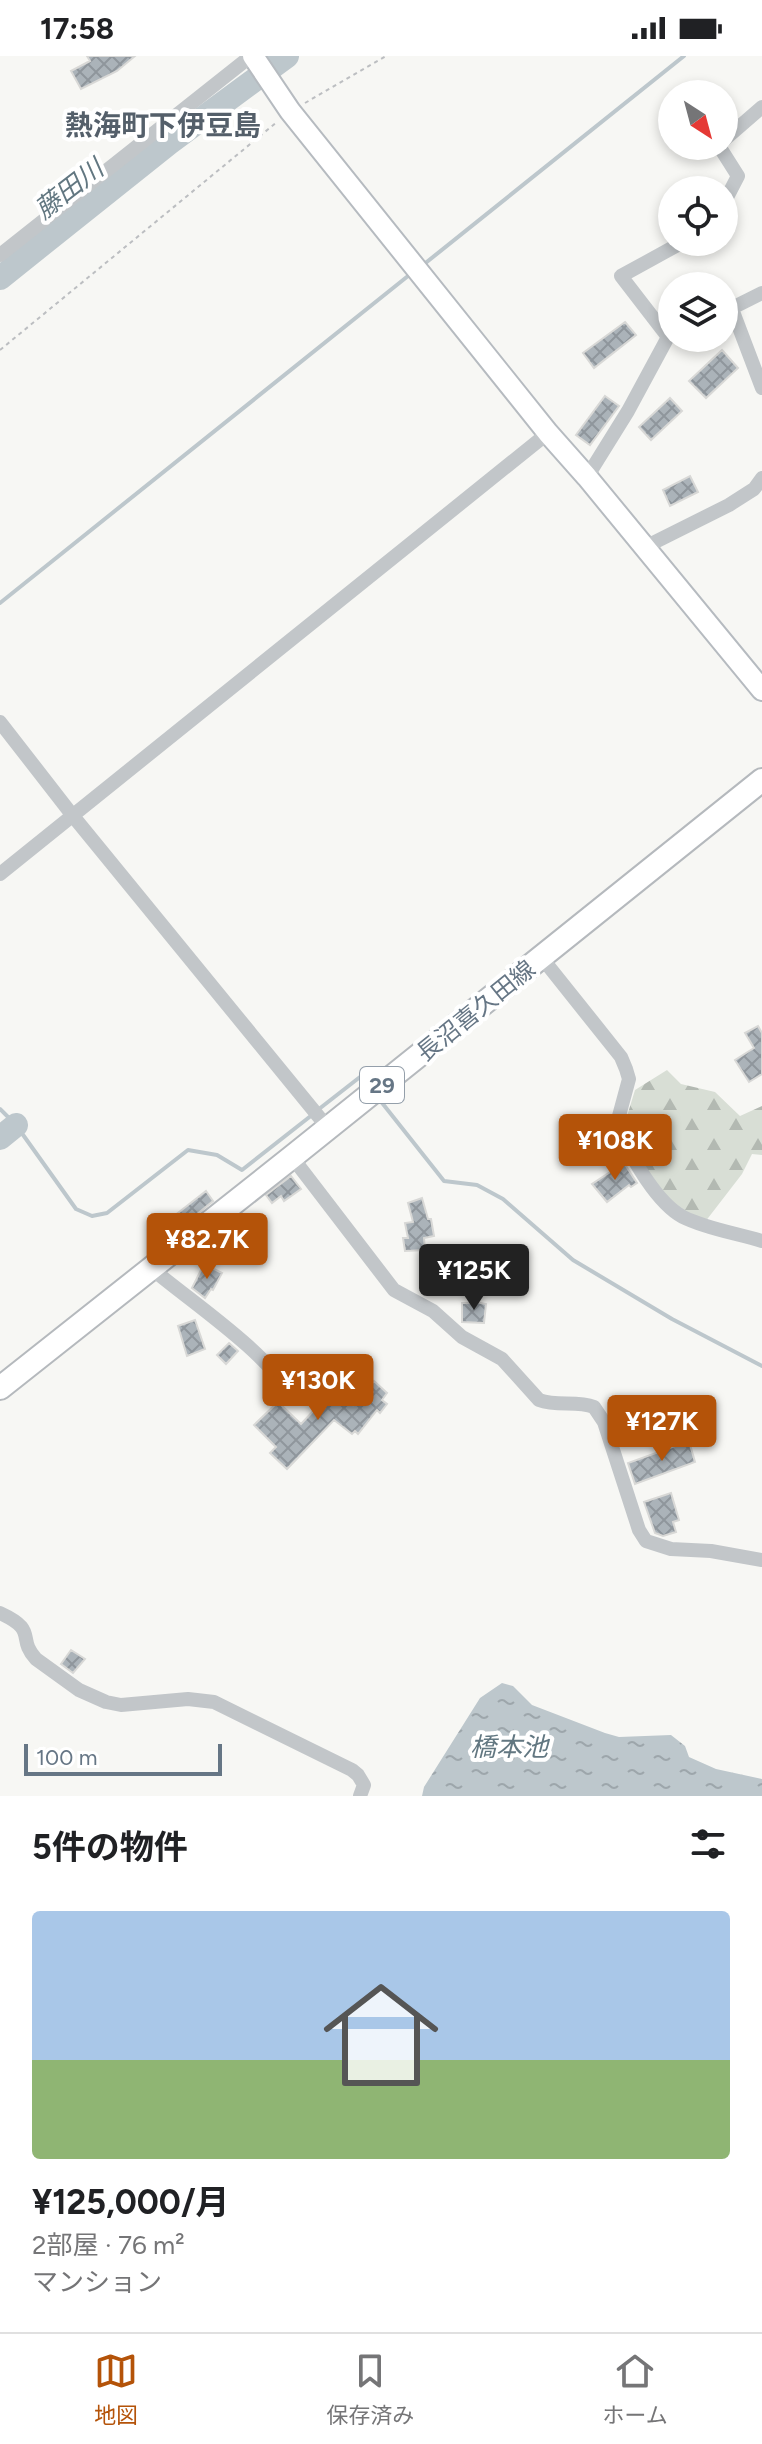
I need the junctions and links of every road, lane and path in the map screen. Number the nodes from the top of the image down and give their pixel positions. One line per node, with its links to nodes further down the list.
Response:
1 (252, 56): 4 (street); 6 (street)
2 (386, 56): 4 (path)
3 (762, 107): 5 (street)
4 (290, 111): 12 (path); 15 (street)
5 (738, 128)
6 (0, 255)
7 (658, 256): 10 (street)
8 (762, 293): 9 (street)
9 (738, 306)
10 (658, 321)
11 (738, 334): 14 (street)
12 (0, 350)
13 (661, 352): 16 (street)
14 (762, 388)
15 (548, 433): 16 (street); 22 (street)
16 (587, 477): 18 (street)
17 (762, 478): 18 (street)
18 (645, 547): 19 (street)
19 (762, 690)
20 (0, 722): 22 (street)
21 (762, 780): 24 (main road, 長沼喜久田線 / 29)
22 (73, 816): 23 (street); 25 (street)
23 (0, 874)
24 (542, 958): 25 (main road, 長沼喜久田線 / 29); 27 (street)
25 (328, 1128): 26 (main road, 長沼喜久田線 / 29)
26 (292, 1157): 28 (main road, 長沼喜久田線 / 29); 31 (street)
27 (762, 1241)
28 (151, 1268): 29 (main road, 長沼喜久田線 / 29); 30 (street)
29 (0, 1388)
30 (295, 1399)
31 (762, 1560)
32 (0, 1613): 33 (street)
33 (360, 1796)

